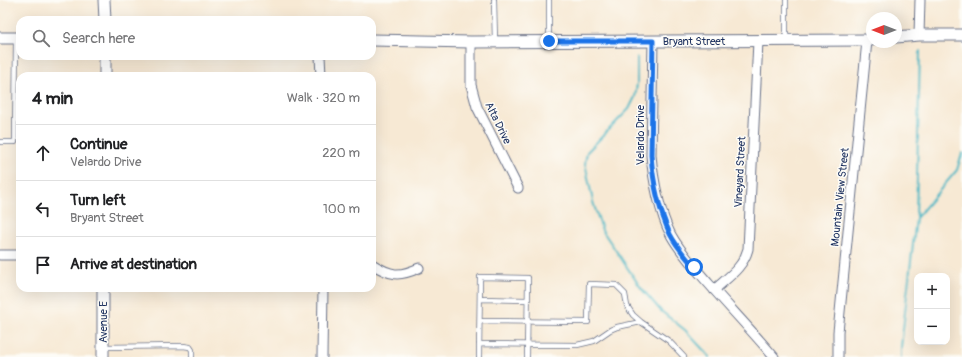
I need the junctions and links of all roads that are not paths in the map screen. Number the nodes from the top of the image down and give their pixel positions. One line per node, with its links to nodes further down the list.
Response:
1 (104, 0): 6 (street)
2 (494, 0): 19 (lane)
3 (549, 0): 14 (lane)
4 (786, 0): 17 (lane)
5 (920, 0): 7 (street)
6 (105, 16)
7 (919, 35): 8 (street); 9 (street)
8 (962, 35)
9 (902, 36)
10 (0, 38): 11 (street)
11 (16, 38)
12 (376, 40): 18 (street, Bryant Street)
13 (866, 40): 17 (street, Bryant Street)
14 (549, 41): 15 (street, Bryant Street); 19 (street, Bryant Street)
15 (653, 41): 16 (street, Bryant Street); 34 (street, Velardo Drive)
16 (758, 41): 17 (street, Bryant Street); 34 (street, Vineyard Street)
17 (786, 41)
18 (471, 42): 19 (street, Bryant Street); 29 (street, Alta Drive)
19 (495, 42)
20 (869, 48): 51 (street, Mountain View Street)
21 (17, 60): 24 (lane)
22 (105, 60): 25 (street)
23 (320, 60): 26 (street)
24 (17, 72)
25 (105, 72)
26 (321, 72)
27 (16, 107): 28 (lane)
28 (0, 142)
29 (518, 188)
30 (0, 255): 31 (street)
31 (16, 255)
32 (376, 266): 33 (street)
33 (419, 268)
34 (714, 290): 50 (street, Velardo Drive)
35 (103, 292): 44 (street, Avenue E)
36 (322, 292): 46 (street)
37 (480, 299): 38 (lane); 38 (lane); 39 (lane)
38 (527, 300): 40 (lane)
39 (480, 321): 40 (lane); 42 (lane)
40 (527, 321): 41 (lane); 43 (lane)
41 (641, 322): 43 (lane); 49 (lane)
42 (479, 344): 43 (lane); 47 (lane)
43 (527, 344): 48 (lane)
44 (103, 352): 45 (lane)
45 (192, 357)
46 (322, 357)
47 (479, 357)
48 (527, 357)
49 (684, 357)
50 (774, 357)
51 (838, 357)

